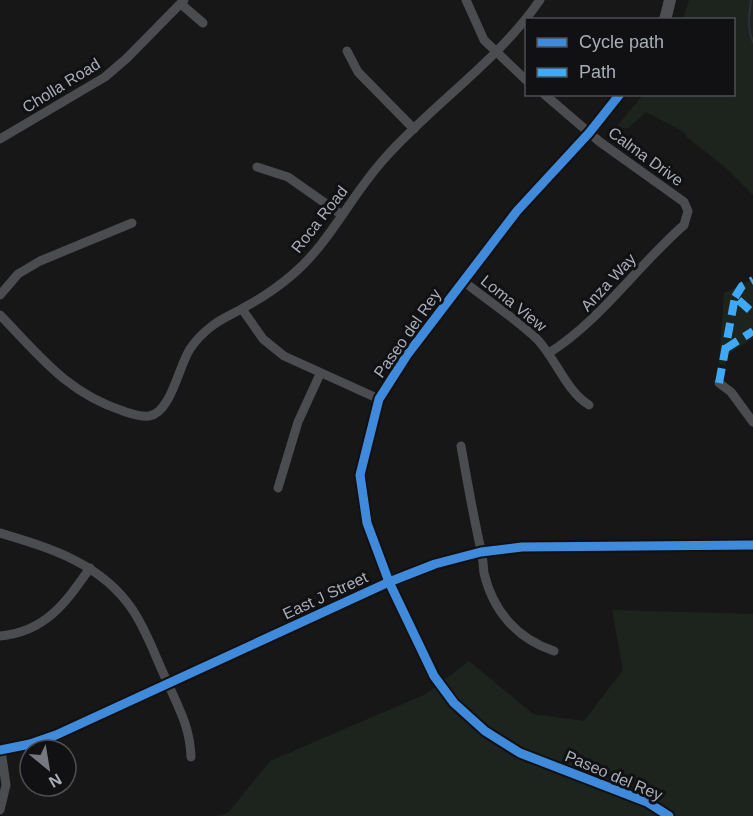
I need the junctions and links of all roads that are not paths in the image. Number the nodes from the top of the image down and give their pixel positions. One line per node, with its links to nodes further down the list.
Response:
1 (466, 0): 10 (street)
2 (540, 0): 5 (street, Roca Road)
3 (670, 0): 6 (main road)
4 (183, 2): 8 (street); 16 (street, Cholla Road)
5 (527, 18)
6 (666, 18)
7 (525, 21): 10 (street, Roca Road)
8 (202, 23)
9 (347, 51): 14 (street)
10 (496, 54): 11 (street); 14 (street, Roca Road)
11 (525, 79)
12 (546, 96): 15 (street, Calma Drive)
13 (618, 96): 15 (main road, Paseo del Rey)
14 (414, 129): 18 (street, Roca Road)
15 (589, 133): 20 (street, Calma Drive); 21 (main road, Paseo del Rey)
16 (0, 139)
17 (257, 166): 18 (street)
18 (342, 215): 23 (street, Roca Road)
19 (132, 223): 22 (street)
20 (684, 225): 25 (street, Anza Way)
21 (463, 281): 25 (street, Loma View); 28 (main road, Paseo del Rey)
22 (0, 295)
23 (242, 309): 24 (street, Roca Road); 26 (street)
24 (0, 315)
25 (549, 353): 29 (street, Loma View)
26 (320, 374): 28 (street); 32 (street)
27 (719, 383): 30 (street)
28 (379, 399): 37 (main road, Paseo del Rey)
29 (589, 405)
30 (753, 422)
31 (461, 446): 35 (street)
32 (278, 488)
33 (0, 533): 36 (street)
34 (753, 545): 35 (street, East J Street)
35 (481, 552): 37 (street, East J Street); 39 (street)
36 (90, 568): 38 (street); 40 (street)
37 (389, 582): 40 (street, East J Street); 44 (main road, Paseo del Rey)
38 (0, 636)
39 (555, 651)
40 (168, 684): 41 (street, East J Street); 42 (street)
41 (0, 750): 43 (street)
42 (191, 757)
43 (0, 810)
44 (669, 816)

